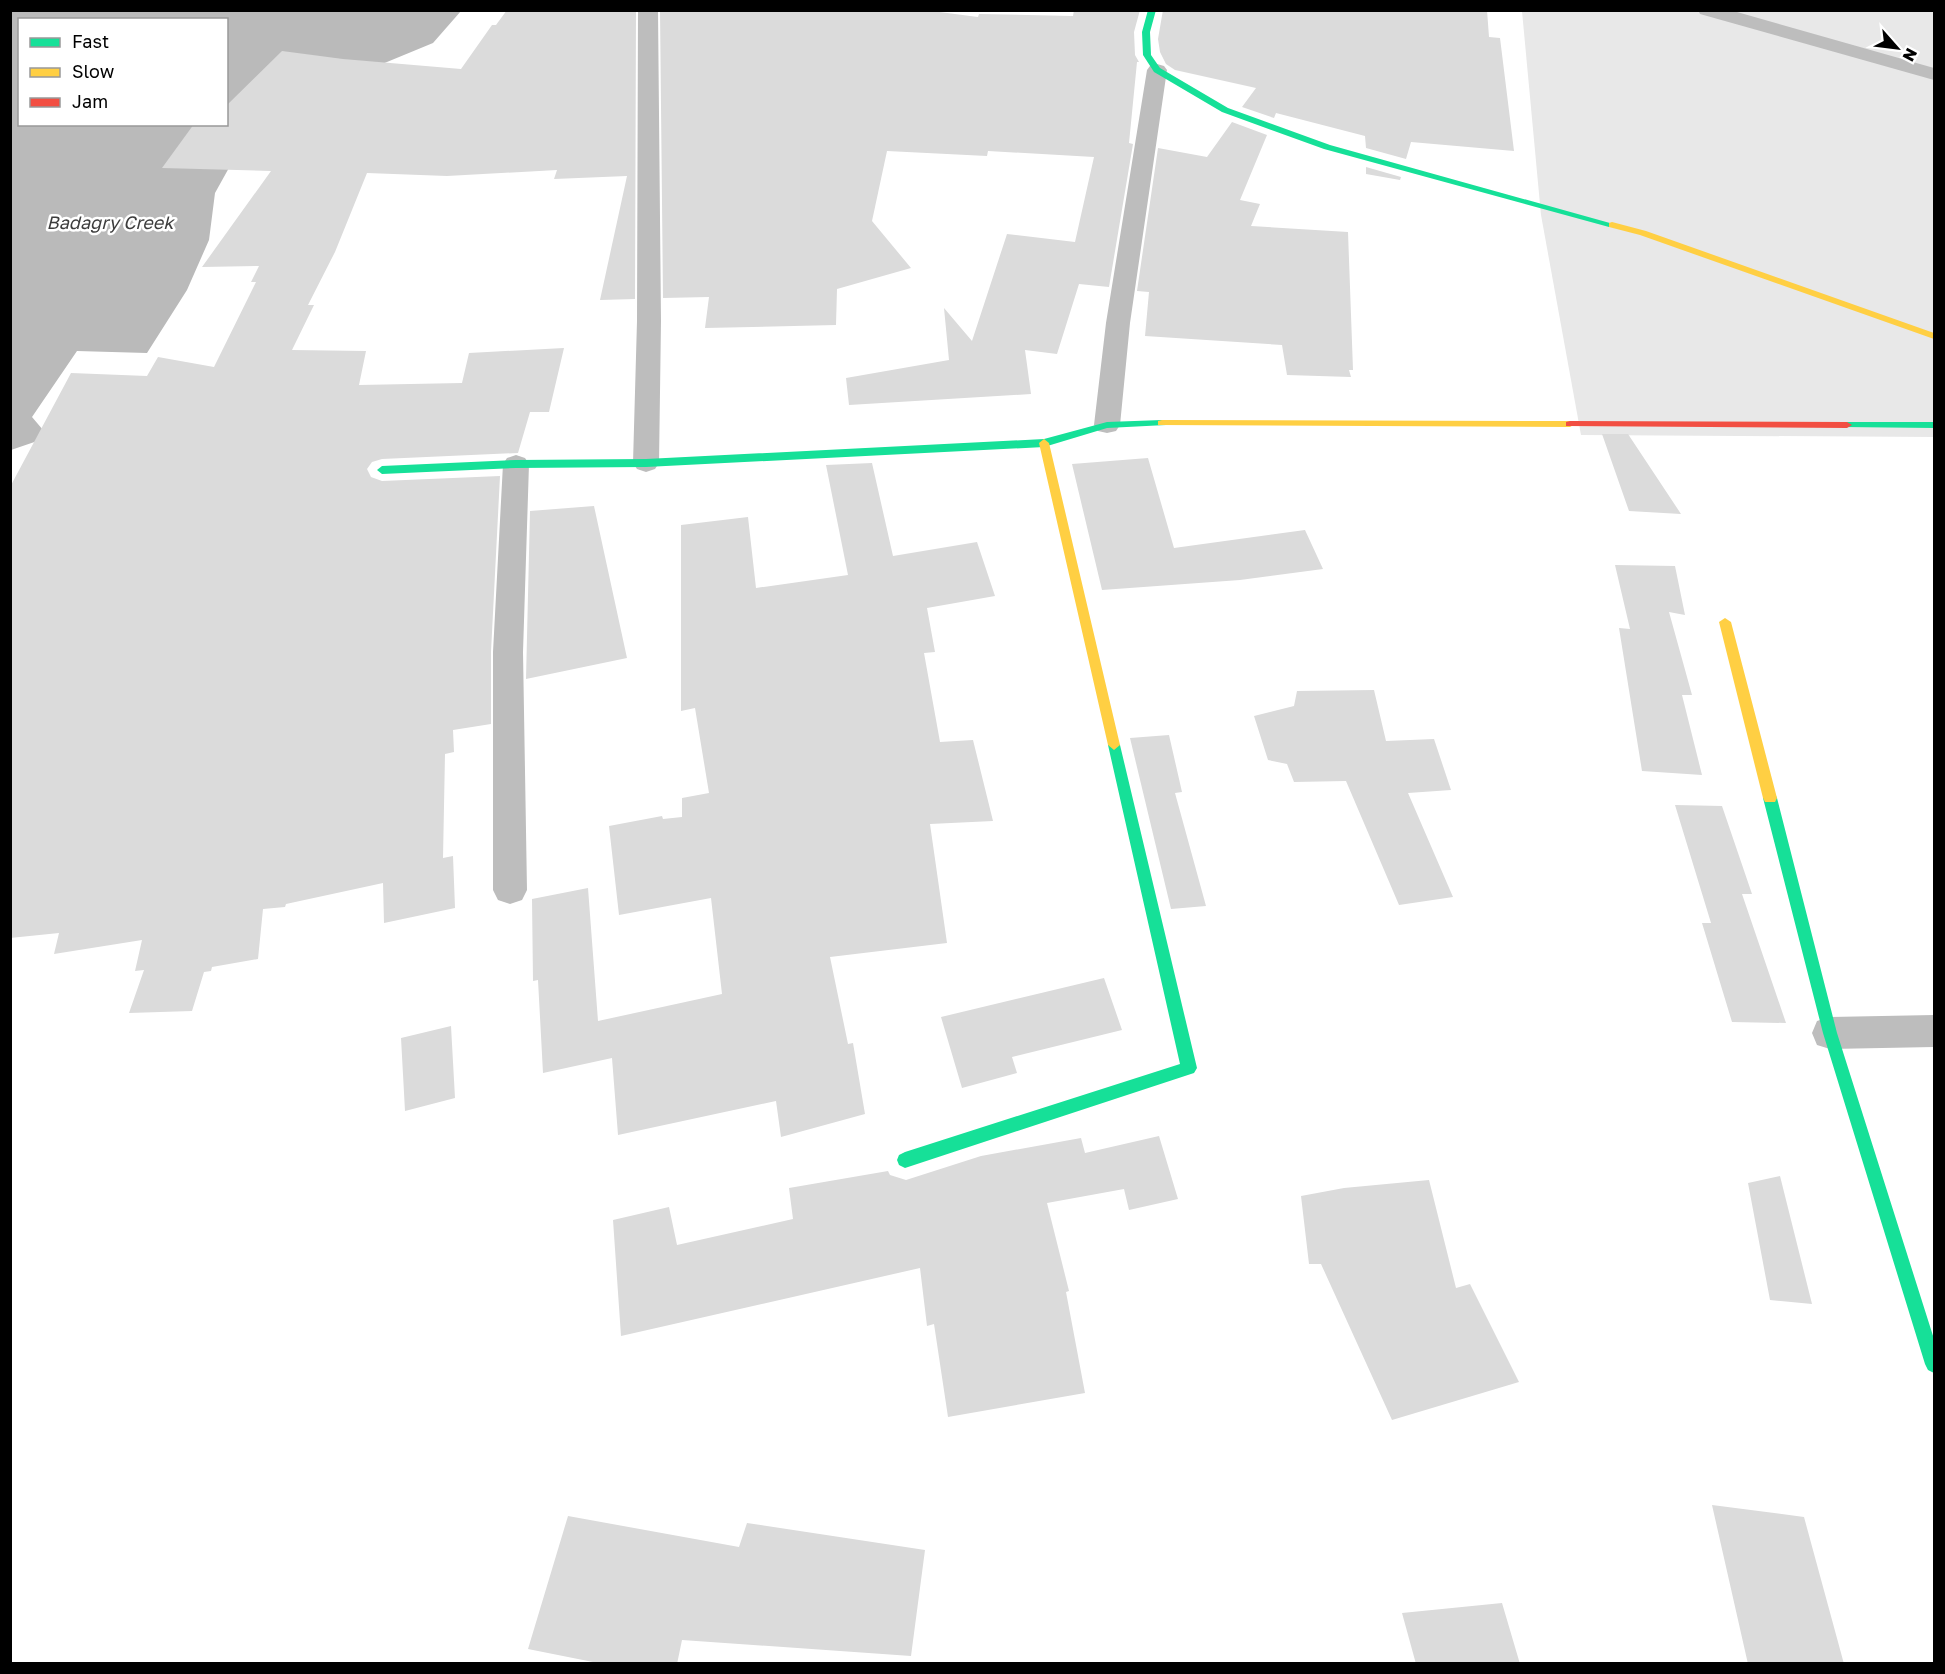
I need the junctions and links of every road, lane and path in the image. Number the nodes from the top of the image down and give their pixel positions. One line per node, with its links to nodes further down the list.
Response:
1 (648, 10): 10 (street)
2 (1152, 10): 4 (street)
3 (1707, 10): 5 (street)
4 (1157, 70): 6 (street); 7 (street)
5 (1935, 74)
6 (1935, 336)
7 (1107, 425): 8 (street); 9 (street)
8 (1935, 425)
9 (1044, 443): 10 (street); 17 (street)
10 (646, 463): 11 (street)
11 (516, 464): 12 (street); 14 (street)
12 (382, 470)
13 (1725, 622): 16 (street)
14 (510, 890)
15 (1935, 1031): 16 (street)
16 (1830, 1033): 18 (street)
17 (905, 1160)
18 (1935, 1364)

